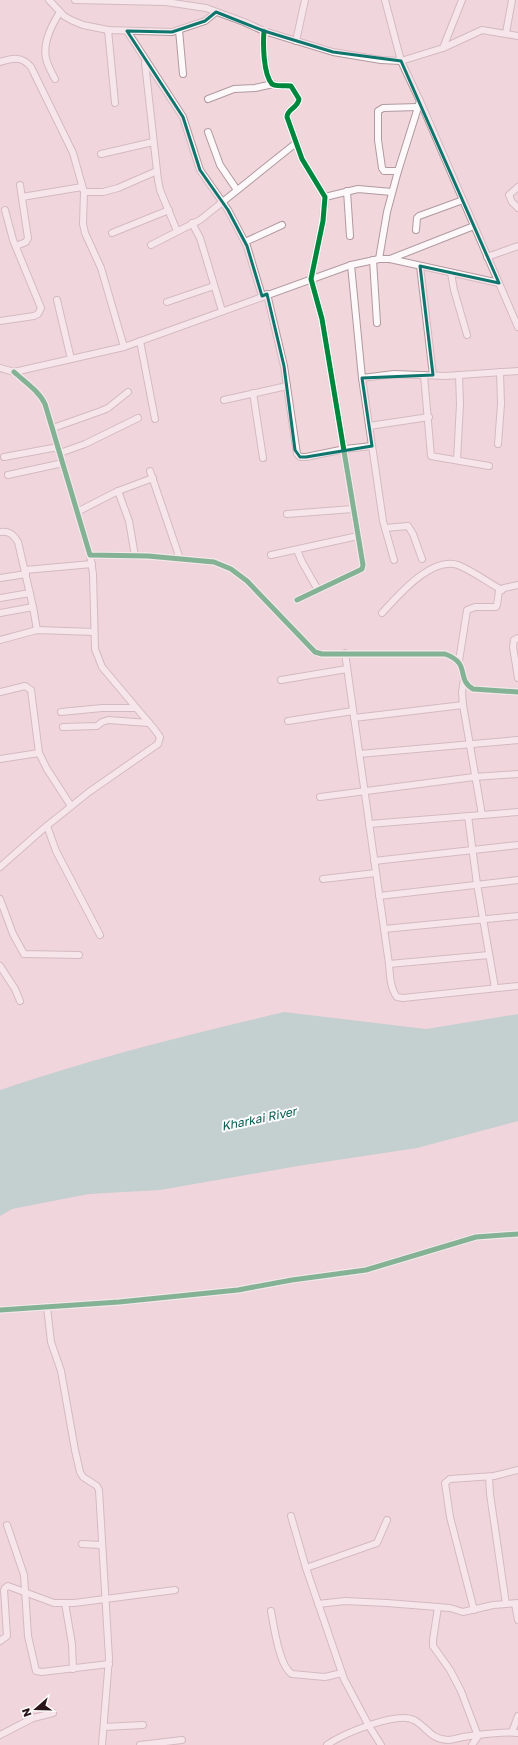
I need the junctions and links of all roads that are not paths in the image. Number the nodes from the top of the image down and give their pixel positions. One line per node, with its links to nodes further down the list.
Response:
1 (49, 0): 9 (street)
2 (75, 0): 3 (street)
3 (88, 0): 8 (street)
4 (304, 0): 17 (street)
5 (385, 0): 20 (street)
6 (462, 0): 18 (street)
7 (512, 0): 15 (street)
8 (173, 1): 10 (street)
9 (60, 12): 11 (street); 23 (street)
10 (216, 12): 12 (street); 13 (street)
11 (108, 30): 14 (street); 26 (street)
12 (179, 30): 14 (street); 22 (street)
13 (264, 31): 17 (street); 24 (street)
14 (127, 32): 19 (street)
15 (506, 34): 16 (street); 18 (street)
16 (518, 36)
17 (296, 41): 20 (street)
18 (444, 48): 20 (street)
19 (145, 61): 29 (street); 43 (street)
20 (401, 61): 27 (street)
21 (0, 62): 36 (street)
22 (183, 74)
23 (55, 79)
24 (272, 84): 25 (street); 30 (street)
25 (208, 99)
26 (115, 103)
27 (419, 104): 33 (street); 33 (street); 42 (street)
28 (208, 132): 37 (street)
29 (153, 142): 31 (street); 32 (street)
30 (296, 143): 37 (street); 41 (street)
31 (101, 154)
32 (157, 171): 36 (street); 46 (street)
33 (398, 171): 39 (street)
34 (20, 186): 40 (street)
35 (518, 186): 44 (street)
36 (83, 190): 40 (street); 76 (street)
37 (237, 190): 43 (street)
38 (347, 191): 39 (street); 41 (street); 53 (street)
39 (392, 192): 59 (street)
40 (22, 197): 56 (street)
41 (325, 197): 64 (street)
42 (463, 200): 49 (street); 50 (street)
43 (222, 202): 47 (street); 54 (street)
44 (518, 208)
45 (5, 210): 56 (street)
46 (169, 210): 51 (street); 52 (street)
47 (192, 223): 51 (street); 66 (street)
48 (282, 225): 54 (street)
49 (474, 226): 58 (street); 60 (street)
50 (416, 230)
51 (177, 231): 55 (street)
52 (112, 233)
53 (350, 236)
54 (245, 242): 67 (street)
55 (150, 245)
56 (16, 246): 71 (street)
57 (518, 246): 58 (street)
58 (487, 257): 65 (street)
59 (376, 260): 60 (street); 61 (street); 72 (street)
60 (390, 260): 62 (street)
61 (351, 264): 64 (street); 85 (street)
62 (420, 266): 63 (street); 83 (street)
63 (451, 273): 65 (street); 74 (street)
64 (311, 278): 67 (street); 97 (street)
65 (499, 283): 73 (street)
66 (214, 286): 69 (street); 70 (street)
67 (265, 295): 70 (street); 86 (street)
68 (57, 300): 77 (street)
69 (167, 302)
70 (222, 311): 75 (street)
71 (0, 321)
72 (377, 323)
73 (518, 325)
74 (467, 334)
75 (140, 341): 76 (street); 92 (street)
76 (124, 347): 77 (street)
77 (71, 359): 80 (street)
78 (0, 368): 80 (street)
79 (518, 371): 81 (street)
80 (14, 372): 94 (street)
81 (500, 372): 84 (street); 95 (street)
82 (424, 375): 83 (street); 85 (street); 90 (street)
83 (433, 375): 84 (street)
84 (459, 375): 101 (street)
85 (362, 378): 93 (street)
86 (287, 386): 88 (street); 97 (street)
87 (128, 392): 94 (street)
88 (253, 393): 89 (street); 100 (street)
89 (224, 400)
90 (429, 417): 93 (street); 101 (street)
91 (138, 418): 98 (street)
92 (155, 419)
93 (369, 426): 96 (street)
94 (53, 428): 98 (street)
95 (498, 444)
96 (372, 446): 97 (street); 111 (street)
97 (345, 449): 108 (street)
98 (59, 450): 99 (street); 102 (street)
99 (4, 457)
100 (263, 458)
101 (457, 460): 103 (street)
102 (63, 463): 105 (street); 109 (street)
103 (489, 466)
104 (150, 471): 106 (street)
105 (8, 475)
106 (153, 478): 107 (street); 118 (street)
107 (118, 491): 109 (street); 117 (street)
108 (353, 509): 110 (street); 113 (street)
109 (78, 512): 115 (street)
110 (287, 514)
111 (385, 528): 119 (street); 120 (street)
112 (0, 532): 122 (street)
113 (358, 536): 114 (street); 125 (street)
114 (297, 550): 116 (street); 125 (street)
115 (90, 555): 117 (street); 121 (street)
116 (271, 555)
117 (135, 556): 118 (street)
118 (180, 559): 137 (street)
119 (422, 559)
120 (394, 560)
121 (92, 564): 122 (street); 134 (street)
122 (26, 572): 123 (street); 127 (street)
123 (0, 578)
124 (518, 585): 126 (street)
125 (318, 590): 129 (street)
126 (502, 590): 132 (street); 138 (street)
127 (30, 593): 128 (street); 130 (street)
128 (0, 598)
129 (297, 600)
130 (34, 606): 131 (street); 133 (street)
131 (0, 613)
132 (382, 613)
133 (37, 630): 134 (street); 136 (street)
134 (94, 632): 147 (street)
135 (518, 638): 139 (street)
136 (0, 640)
137 (345, 653): 138 (street); 140 (street)
138 (459, 661): 142 (street)
139 (516, 661): 141 (street)
140 (347, 669): 143 (street); 148 (street)
141 (518, 678)
142 (464, 679): 145 (street); 146 (street)
143 (281, 680)
144 (0, 692): 156 (street)
145 (518, 692)
146 (463, 705): 150 (street); 155 (street)
147 (136, 708): 149 (street); 152 (street)
148 (353, 711): 150 (street); 151 (street)
149 (61, 712)
150 (354, 718): 157 (street)
151 (288, 721)
152 (149, 723): 153 (street); 163 (street)
153 (63, 727)
154 (518, 740): 155 (street)
155 (469, 744): 157 (street); 160 (street)
156 (39, 753): 158 (street); 163 (street)
157 (359, 754): 161 (street)
158 (0, 760)
159 (518, 774): 160 (street)
160 (474, 777): 161 (street); 165 (street)
161 (364, 791): 162 (street); 167 (street)
162 (320, 798)
163 (71, 806): 168 (street)
164 (518, 812): 165 (street)
165 (482, 815): 166 (street)
166 (468, 816): 167 (street); 170 (street)
167 (369, 824): 171 (street)
168 (47, 826): 172 (street); 182 (street)
169 (518, 845): 170 (street)
170 (471, 850): 171 (street); 176 (street)
171 (374, 861): 173 (street)
172 (1, 864)
173 (376, 873): 174 (street); 177 (street)
174 (323, 879)
175 (518, 880): 176 (street)
176 (477, 884): 177 (street); 180 (street)
177 (379, 896): 181 (street)
178 (0, 899): 183 (street)
179 (518, 916): 180 (street)
180 (483, 919): 181 (street); 184 (street)
181 (384, 929): 185 (street)
182 (100, 935)
183 (79, 955)
184 (489, 955): 185 (street); 188 (street)
185 (388, 964): 188 (street)
186 (0, 966): 189 (street)
187 (518, 986): 188 (street)
188 (495, 988)
189 (20, 1001)
190 (518, 1234): 191 (street)
191 (47, 1307): 192 (street); 199 (street)
192 (0, 1310)
193 (518, 1470): 194 (street)
194 (489, 1477): 209 (street); 211 (street)
195 (291, 1516): 200 (street)
196 (387, 1520): 200 (street)
197 (7, 1525): 204 (street)
198 (82, 1544): 199 (street)
199 (101, 1545): 205 (street)
200 (306, 1568): 208 (street)
201 (0, 1584): 202 (street)
202 (8, 1586): 204 (street); 214 (street)
203 (175, 1590): 205 (street)
204 (25, 1593): 206 (street); 216 (street)
205 (106, 1599): 206 (street); 215 (street)
206 (65, 1603): 216 (street)
207 (517, 1603): 209 (street); 213 (street)
208 (318, 1604): 210 (street); 217 (street)
209 (506, 1604): 211 (street)
210 (438, 1607): 211 (street); 225 (street)
211 (474, 1610)
212 (271, 1611): 217 (street)
213 (518, 1620)
214 (0, 1641)
215 (108, 1664): 216 (street); 222 (street)
216 (73, 1669)
217 (342, 1673): 221 (street)
218 (52, 1713): 224 (street)
219 (518, 1716): 223 (street)
220 (143, 1725): 222 (street)
221 (369, 1726): 225 (street); 229 (street); 230 (street)
222 (104, 1727): 227 (street)
223 (515, 1732): 225 (street)
224 (0, 1735)
225 (478, 1736): 231 (street)
226 (182, 1740): 228 (street)
227 (102, 1745)
228 (140, 1745)
229 (328, 1745)
230 (381, 1745)
231 (472, 1745)

